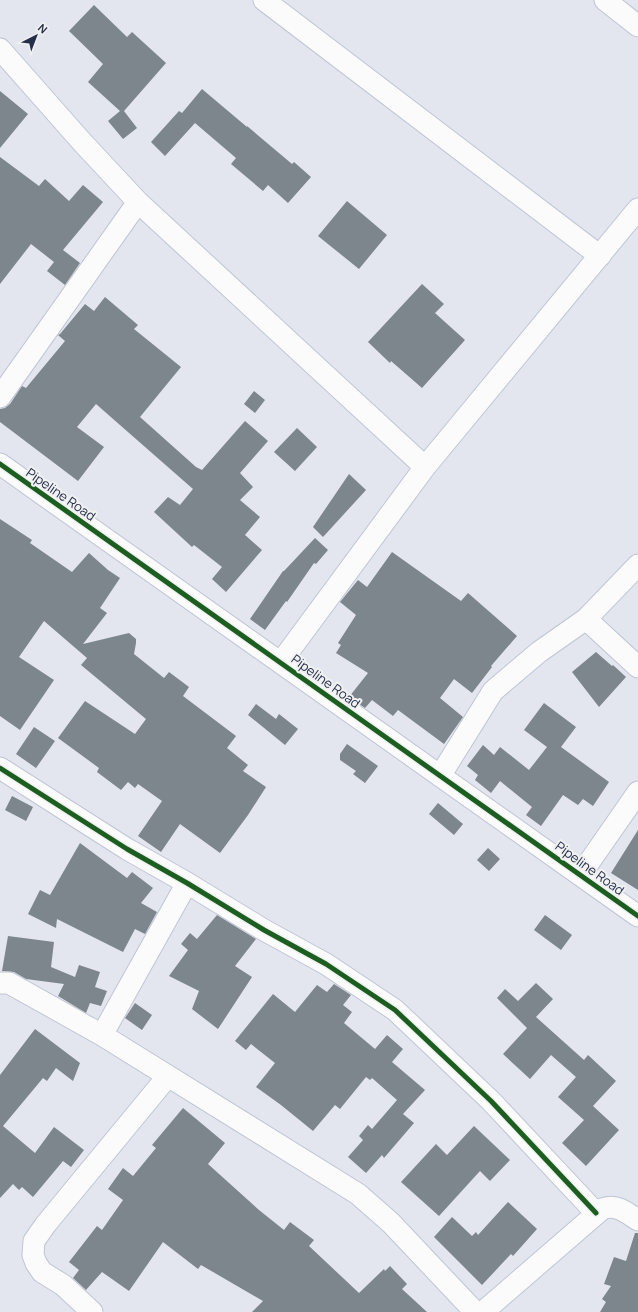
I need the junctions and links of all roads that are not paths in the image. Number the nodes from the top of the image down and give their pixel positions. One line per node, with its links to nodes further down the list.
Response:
1 (264, 0): 7 (street)
2 (605, 0): 3 (street)
3 (638, 26)
4 (1, 52): 5 (street)
5 (138, 202): 8 (street); 10 (street)
6 (638, 209): 7 (street)
7 (600, 256): 10 (street)
8 (0, 397)
9 (0, 464): 13 (street, Pipeline Road)
10 (426, 467): 13 (street)
11 (638, 565): 12 (street)
12 (586, 619): 14 (street); 16 (street)
13 (281, 662): 16 (street, Pipeline Road)
14 (638, 667)
15 (0, 768): 19 (street)
16 (440, 776): 18 (street, Pipeline Road)
17 (638, 792): 18 (street)
18 (581, 874): 20 (street, Pipeline Road)
19 (187, 883): 22 (street); 24 (street)
20 (638, 916)
21 (0, 983): 22 (street)
22 (102, 1035): 23 (street)
23 (168, 1076): 26 (street); 27 (street)
24 (596, 1213): 25 (street); 28 (street)
25 (638, 1220)
26 (92, 1312)
27 (475, 1312)
28 (483, 1312)

